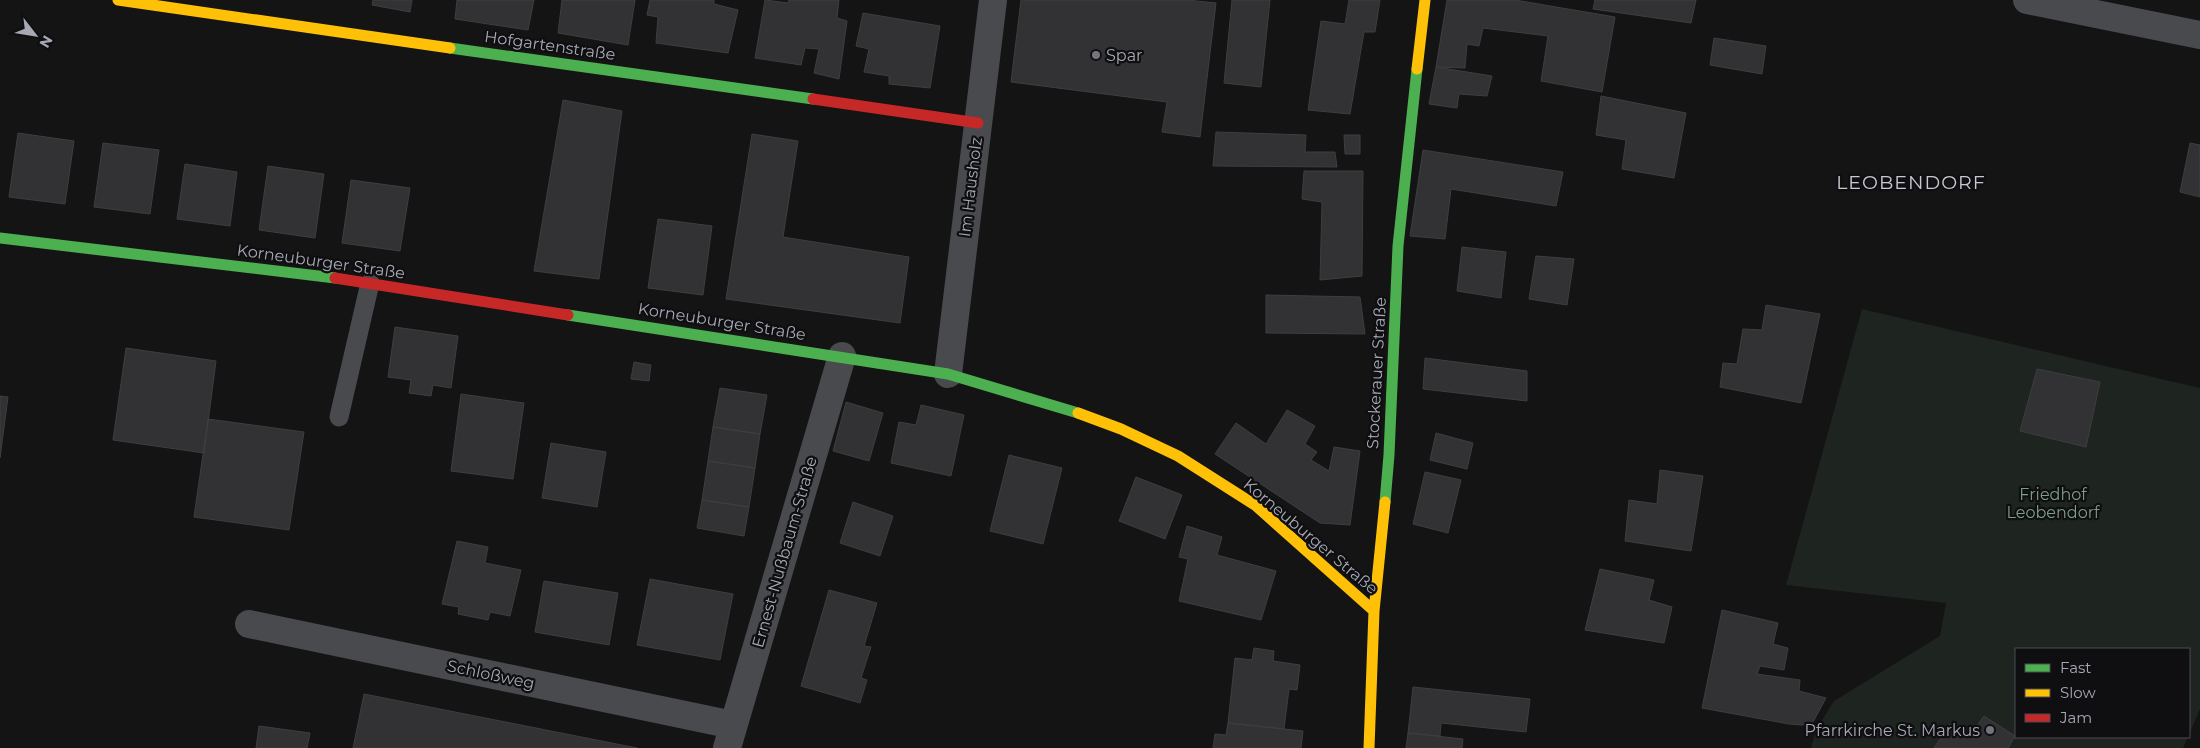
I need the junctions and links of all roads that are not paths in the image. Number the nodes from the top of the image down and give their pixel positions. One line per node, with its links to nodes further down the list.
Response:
1 (118, 0): 6 (main road, Hofgartenstraße)
2 (993, 0): 6 (street, Im Hausholz)
3 (1425, 0): 12 (main road, Stockerauer Straße)
4 (2027, 0): 5 (street)
5 (2200, 35)
6 (978, 123): 10 (street, Im Hausholz)
7 (0, 238): 8 (main road, Korneuburger Straße)
8 (370, 283): 9 (main road, Korneuburger Straße); 11 (lane)
9 (842, 356): 10 (main road, Korneuburger Straße); 14 (street, Ernest-Nußbaum-Straße)
10 (948, 374): 12 (main road, Korneuburger Straße)
11 (339, 417)
12 (1374, 611): 15 (main road, Stockerauer Straße)
13 (249, 624): 14 (street, Schloßweg)
14 (730, 736)
15 (1369, 748)

